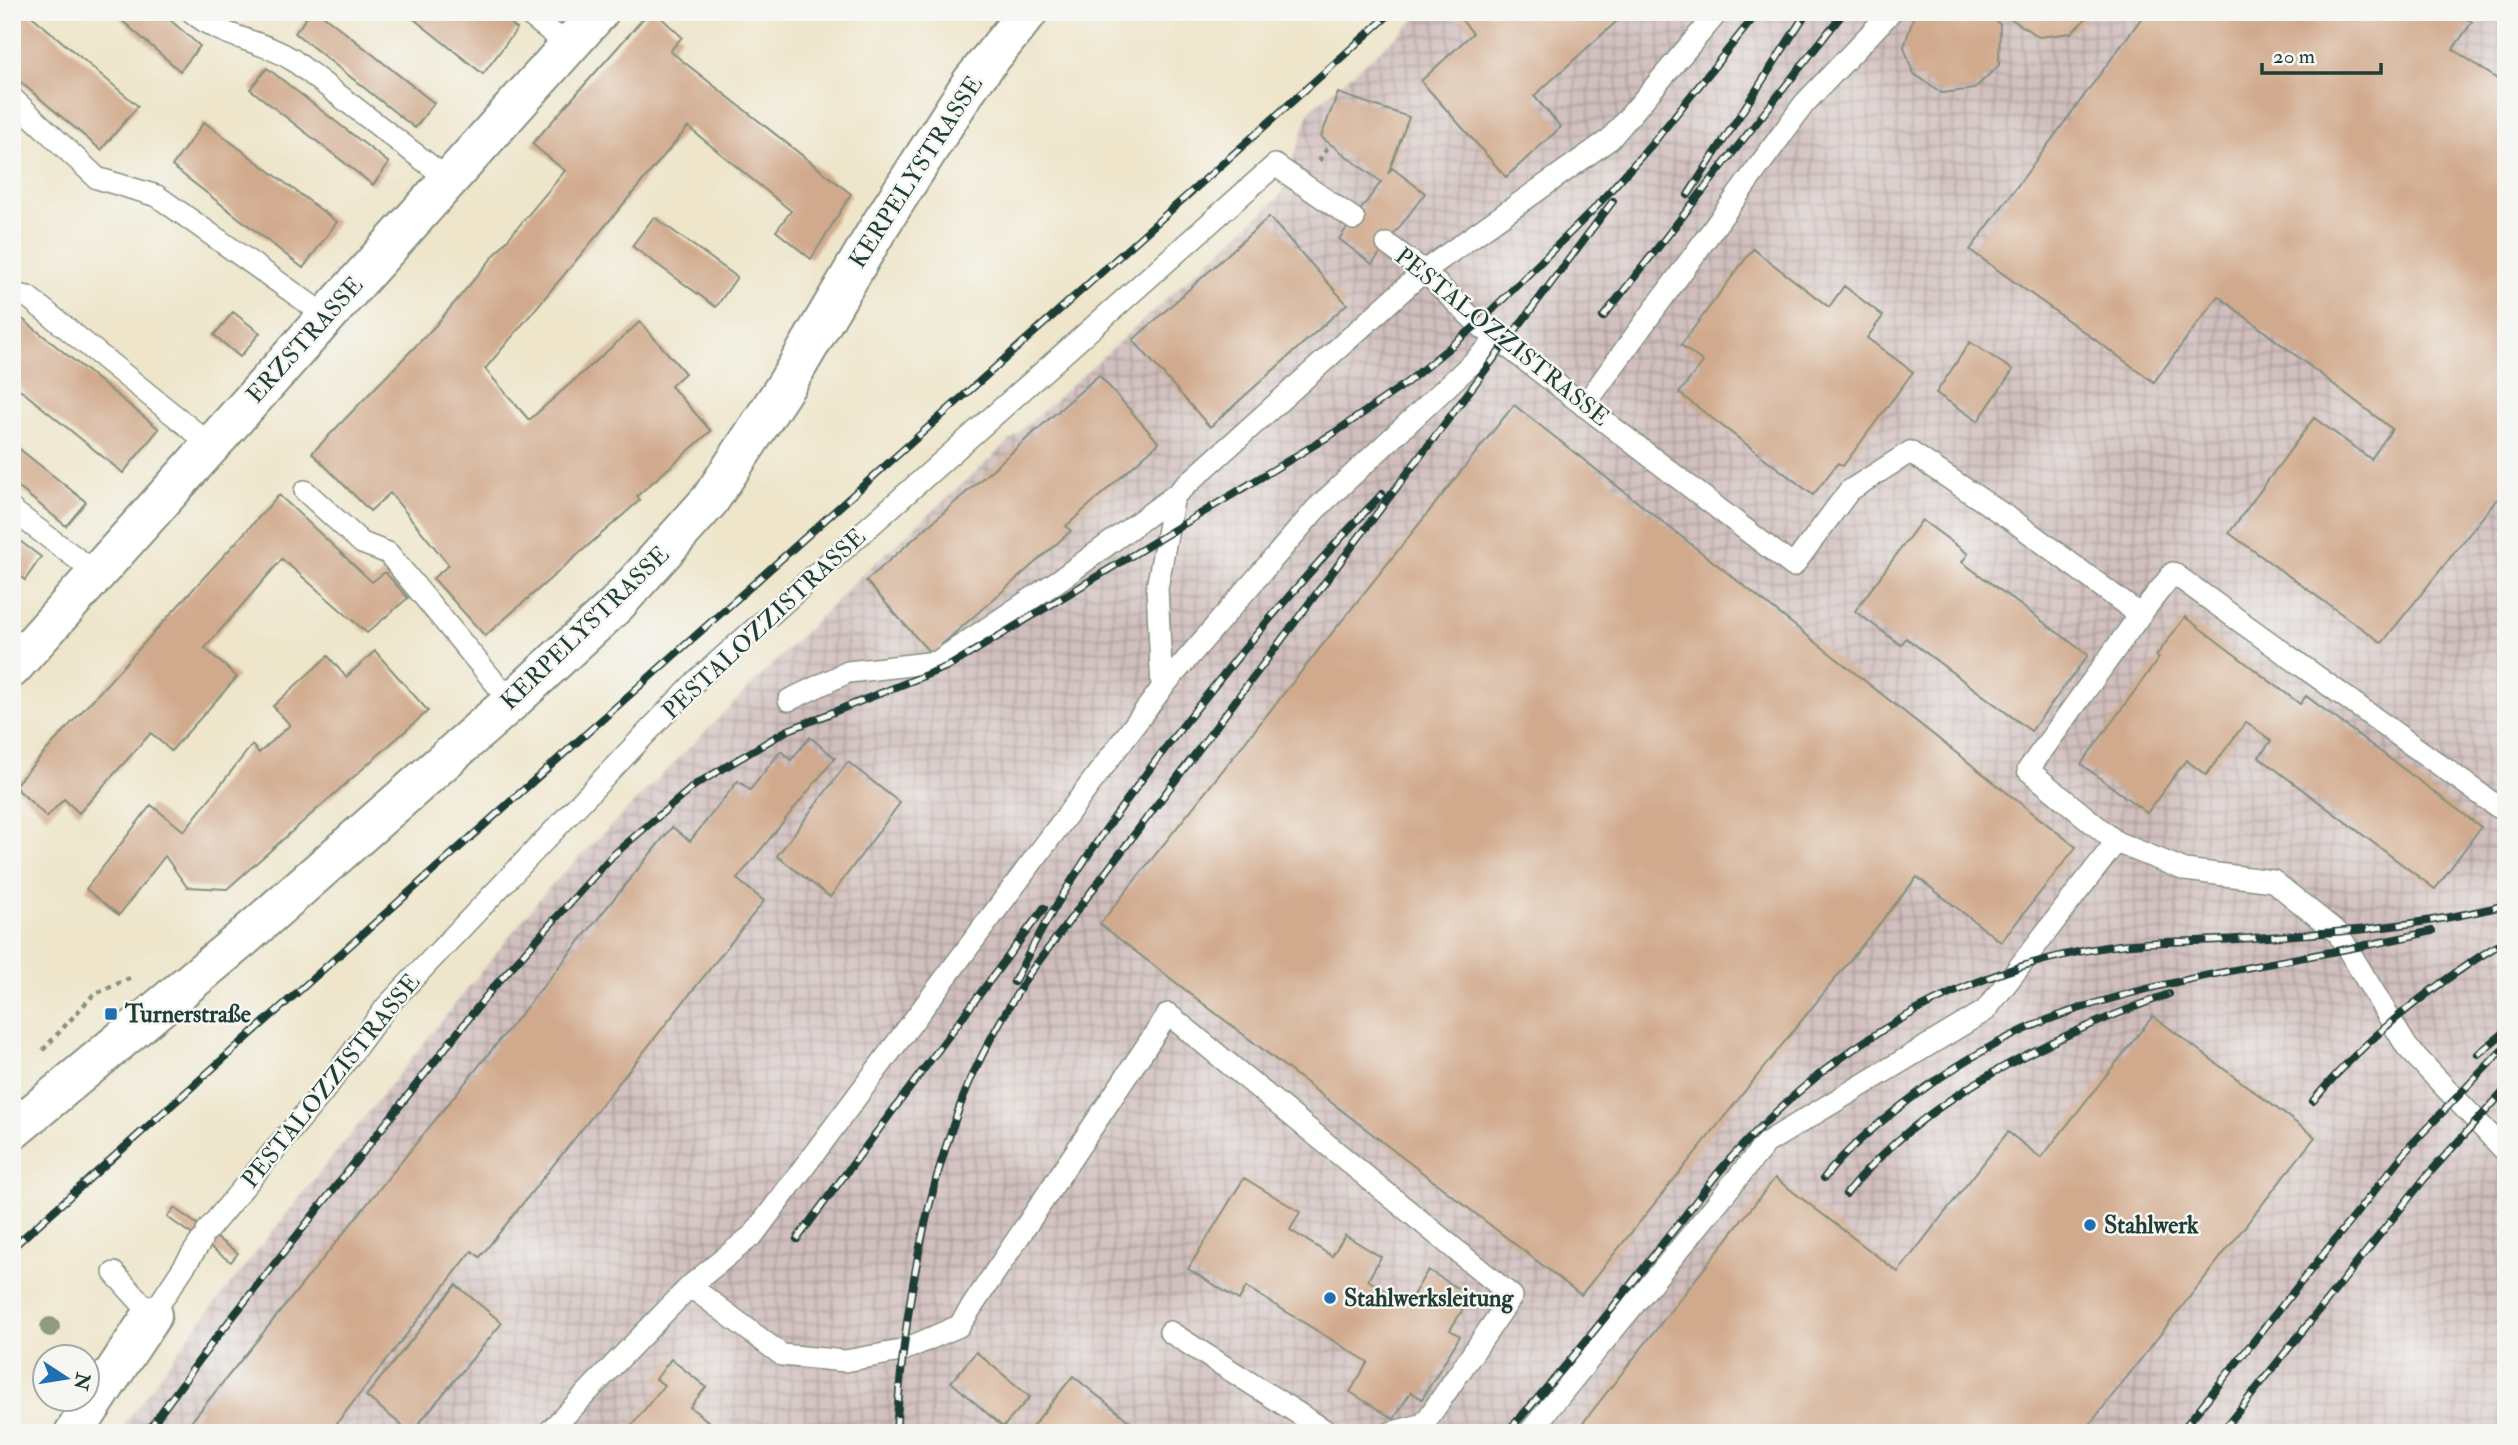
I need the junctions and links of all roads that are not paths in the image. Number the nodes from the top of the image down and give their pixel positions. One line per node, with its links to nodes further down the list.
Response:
1 (192, 12): 9 (lane)
2 (526, 12): 7 (lane)
3 (599, 12): 7 (main road, ERZSTRASSE)
4 (1028, 12): 26 (main road, KERPELYSTRASSE)
5 (1718, 12): 12 (lane)
6 (1892, 12): 16 (lane)
7 (569, 46): 9 (main road, ERZSTRASSE)
8 (12, 98): 14 (lane)
9 (449, 180): 14 (main road, ERZSTRASSE)
10 (1354, 219): 33 (lane, PESTALOZZISTRASSE)
11 (1387, 244): 12 (lane, PESTALOZZISTRASSE)
12 (1424, 271): 15 (lane, PESTALOZZISTRASSE); 19 (lane)
13 (12, 293): 17 (lane)
14 (326, 316): 17 (main road, ERZSTRASSE)
15 (1498, 339): 16 (lane, PESTALOZZISTRASSE); 24 (lane)
16 (1584, 406): 22 (lane, PESTALOZZISTRASSE)
17 (211, 445): 21 (main road, ERZSTRASSE)
18 (305, 491): 26 (lane)
19 (1174, 496): 24 (lane); 25 (lane)
20 (12, 510): 21 (lane)
21 (96, 573): 23 (main road, ERZSTRASSE)
22 (2140, 615): 27 (lane); 28 (lane)
23 (12, 668)
24 (1162, 688): 32 (lane)
25 (789, 700)
26 (511, 702): 29 (main road, KERPELYSTRASSE)
27 (2498, 807)
28 (2116, 842): 30 (lane); 39 (lane)
29 (12, 1131)
30 (2506, 1151)
31 (114, 1273): 33 (lane)
32 (690, 1286): 36 (lane); 38 (lane)
33 (152, 1315): 35 (main road, PESTALOZZISTRASSE)
34 (1170, 1332): 37 (lane)
35 (74, 1433)
36 (548, 1433)
37 (1329, 1433)
38 (1390, 1433)
39 (1529, 1433)

